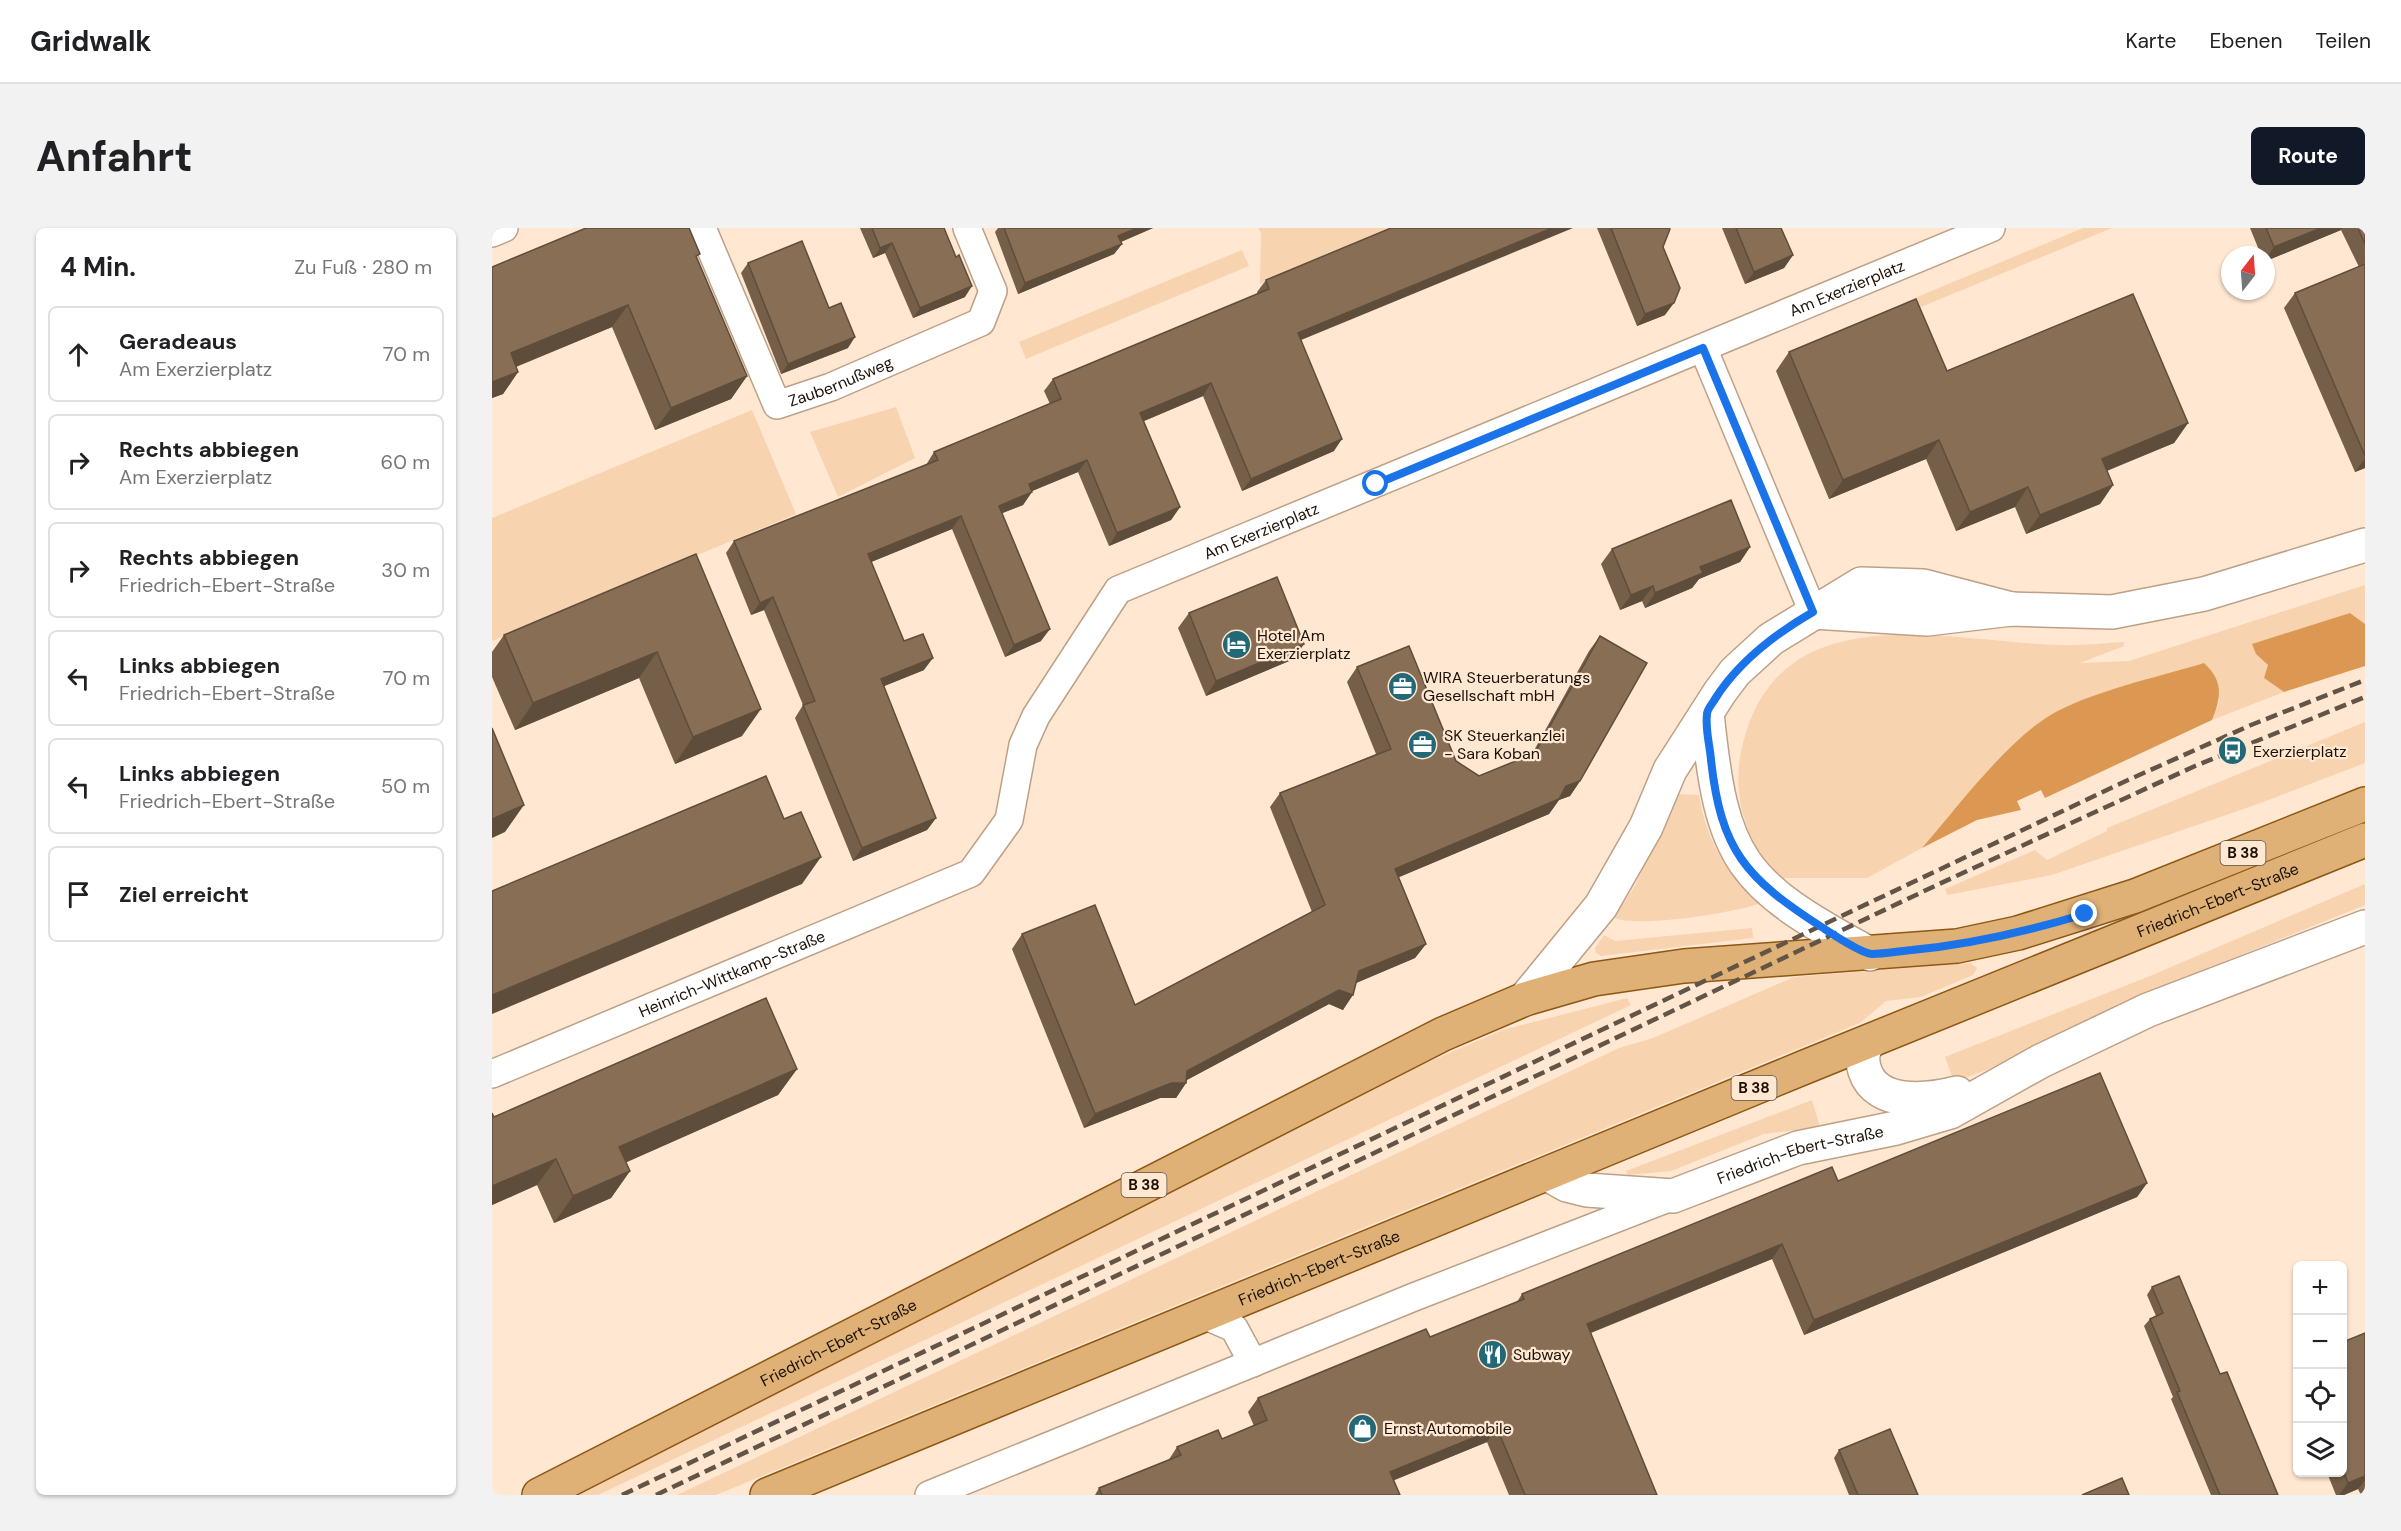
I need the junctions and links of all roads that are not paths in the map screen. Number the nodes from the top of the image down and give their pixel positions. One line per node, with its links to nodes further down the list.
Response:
1 (504, 228): 5 (street)
2 (702, 228): 3 (street, Zaubernußweg)
3 (967, 228)
4 (1991, 228): 6 (street, Am Exerzierplatz)
5 (492, 233)
6 (1703, 348): 8 (street); 12 (street, Am Exerzierplatz)
7 (2365, 545): 8 (street)
8 (1813, 612): 9 (street, Friedrich-Ebert-Straße)
9 (1707, 713): 14 (street); 15 (street, Friedrich-Ebert-Straße)
10 (2365, 804): 14 (main road, Friedrich-Ebert-Straße / B 38)
11 (2365, 840): 16 (main road, Friedrich-Ebert-Straße / B 38)
12 (970, 873): 17 (street, Heinrich-Wittkamp-Straße)
13 (2365, 927): 18 (street, Friedrich-Ebert-Straße)
14 (1870, 954): 15 (main road, Friedrich-Ebert-Straße / B 38)
15 (1525, 999): 24 (main road, Friedrich-Ebert-Straße / B 38)
16 (1870, 1041): 18 (street, Friedrich-Ebert-Straße); 19 (main road, Friedrich-Ebert-Straße / B 38)
17 (492, 1074)
18 (2002, 1081): 20 (street, Friedrich-Ebert-Straße)
19 (1547, 1174): 20 (street); 21 (main road, Friedrich-Ebert-Straße / B 38)
20 (1673, 1196): 22 (street, Friedrich-Ebert-Straße)
21 (1204, 1315): 22 (street); 25 (main road, Friedrich-Ebert-Straße / B 38)
22 (1252, 1363): 23 (street, Friedrich-Ebert-Straße)
23 (938, 1493)
24 (539, 1495)
25 (767, 1495)

